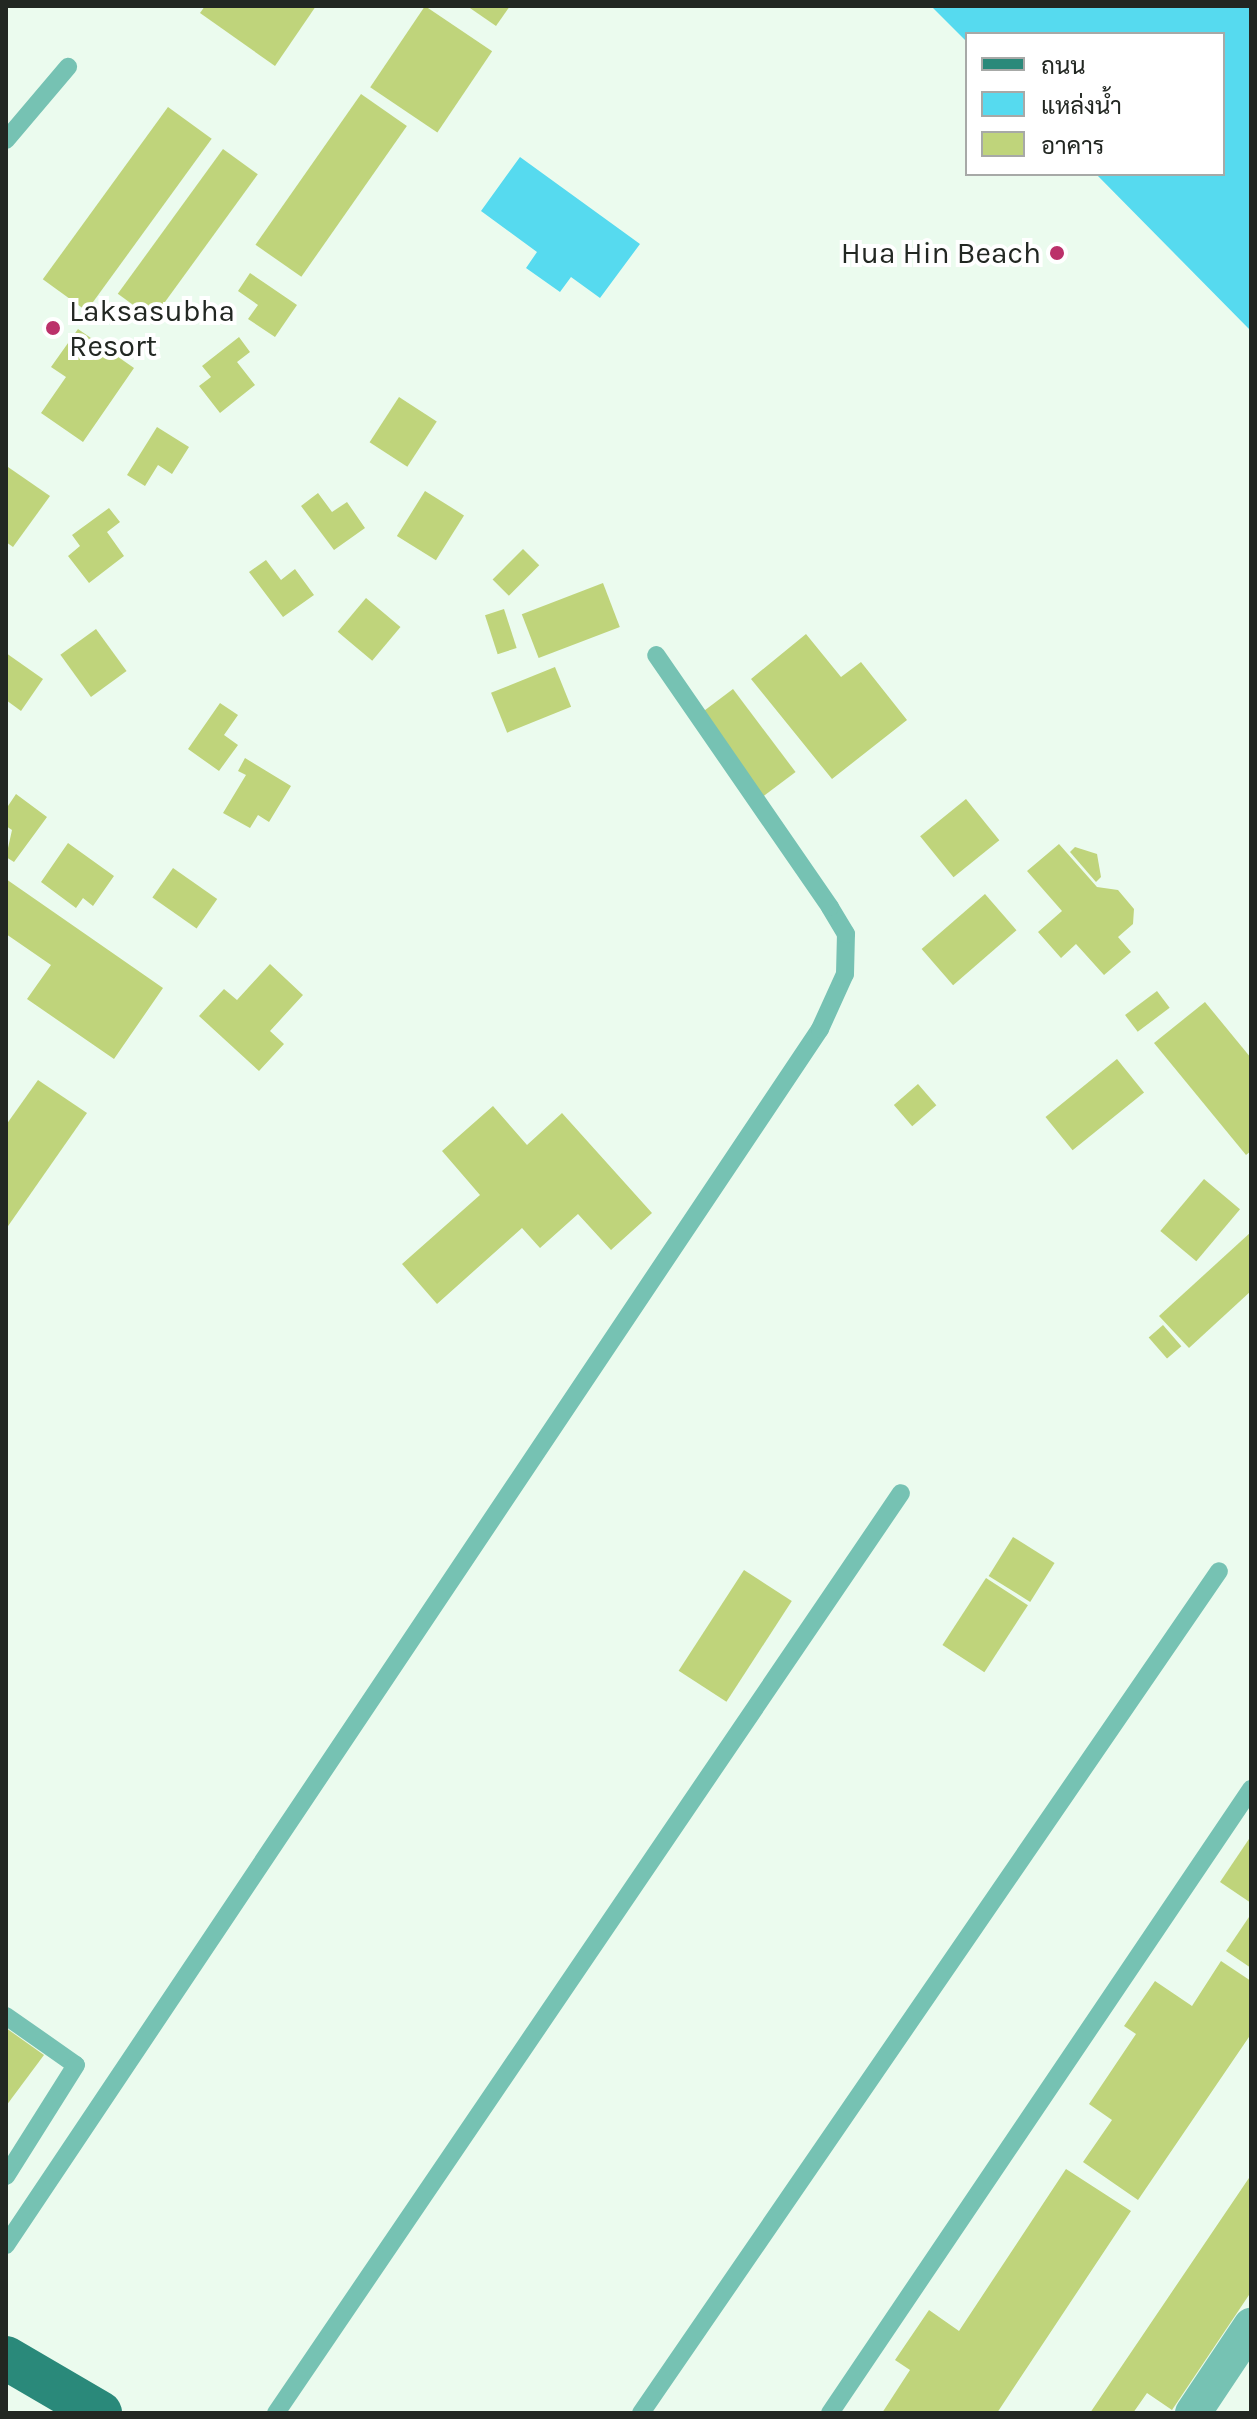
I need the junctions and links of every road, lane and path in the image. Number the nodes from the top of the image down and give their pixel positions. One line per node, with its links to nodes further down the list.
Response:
1 (68, 67): 2 (lane)
2 (6, 140)
3 (656, 655): 9 (lane)
4 (901, 1493): 13 (lane)
5 (1219, 1571): 14 (lane)
6 (1251, 1789): 15 (lane)
7 (6, 2016): 8 (lane)
8 (6, 2176)
9 (6, 2245)
10 (1251, 2326): 16 (street)
11 (6, 2358): 12 (main road)
12 (100, 2413)
13 (276, 2413)
14 (641, 2413)
15 (830, 2413)
16 (1193, 2413)

